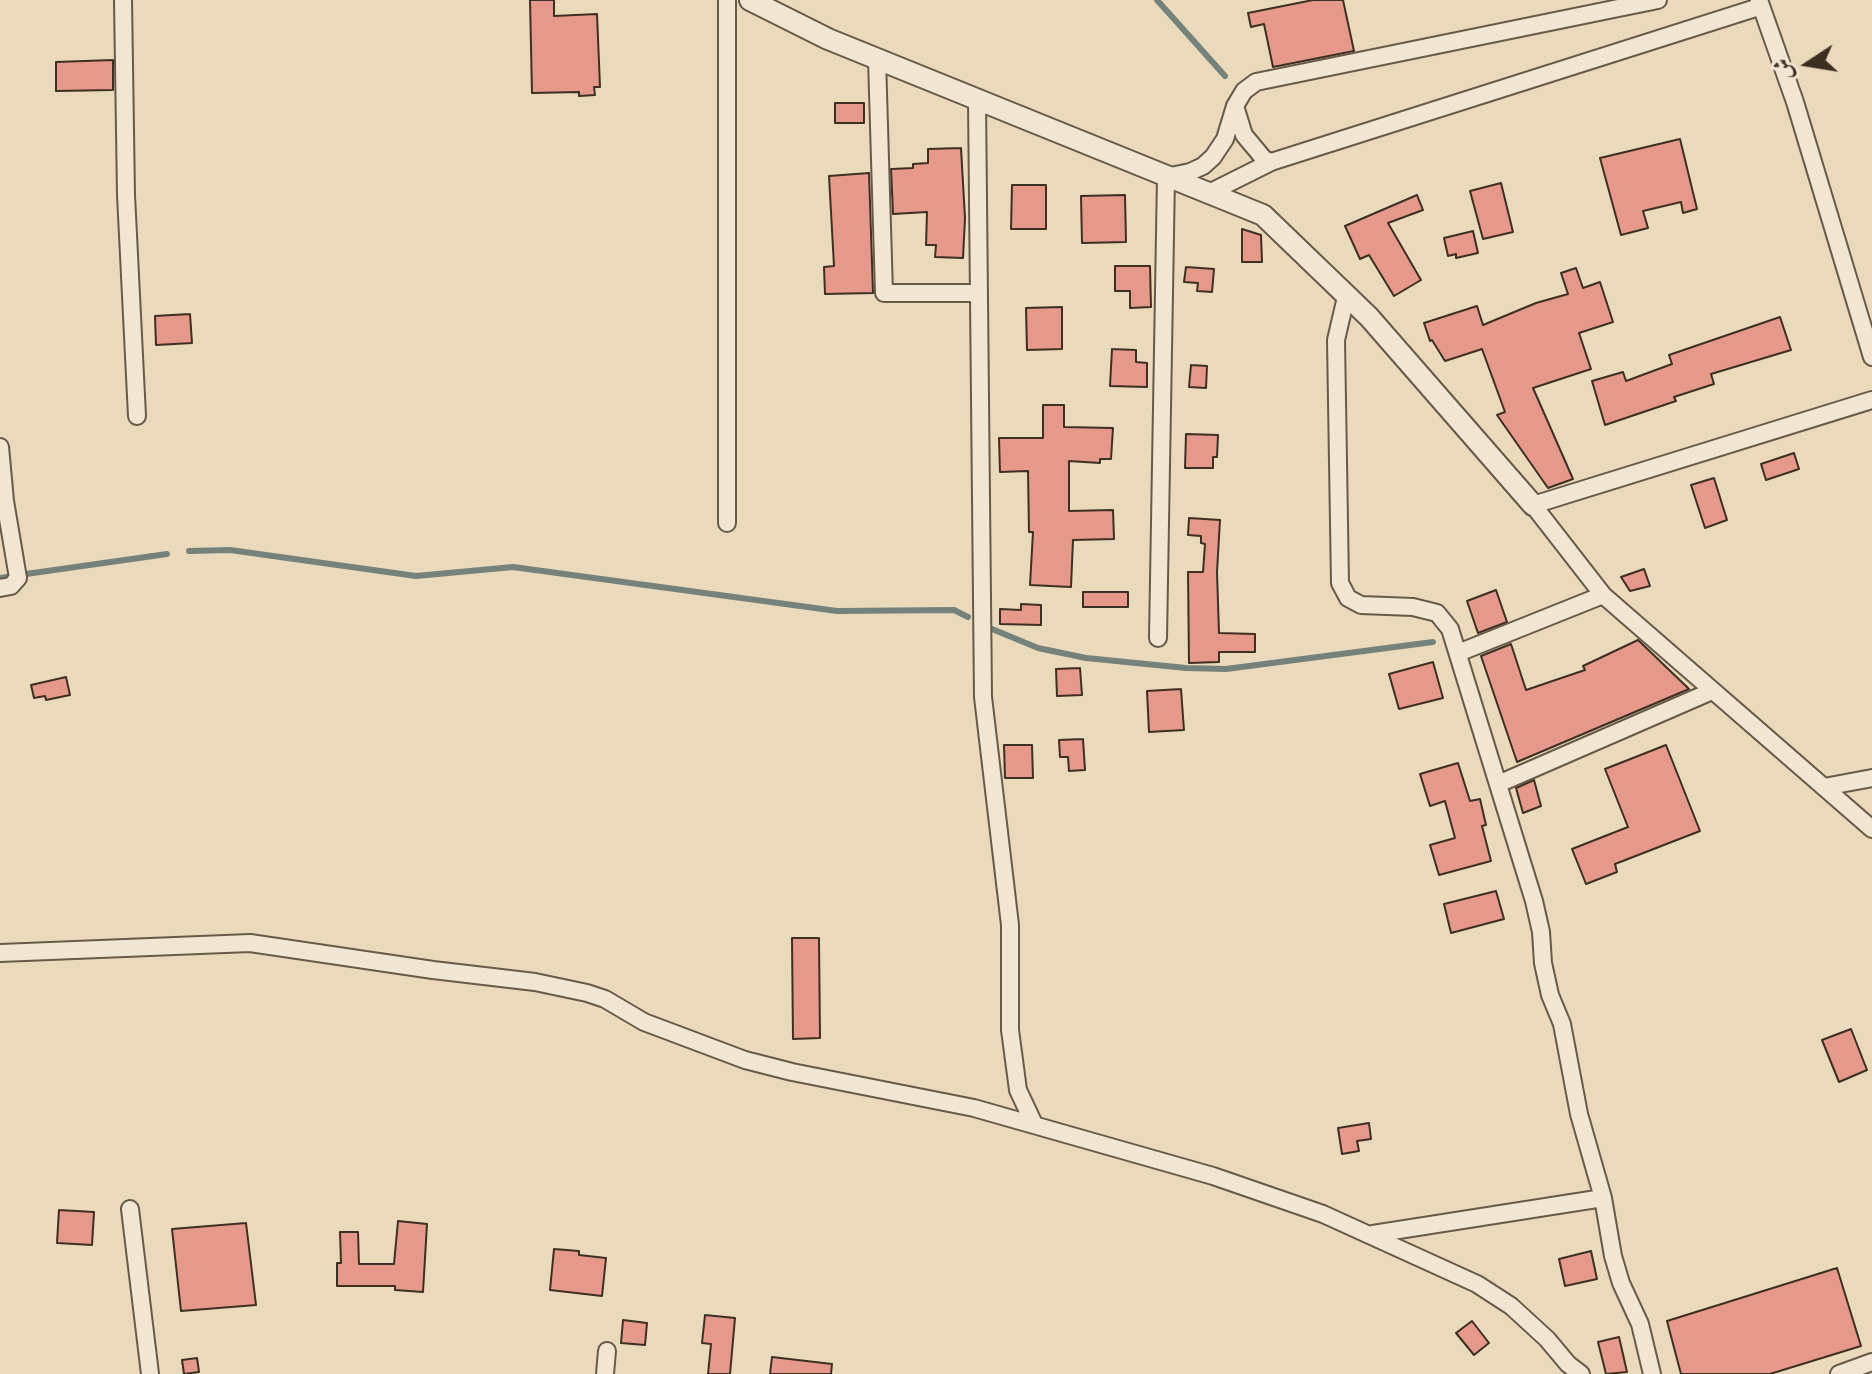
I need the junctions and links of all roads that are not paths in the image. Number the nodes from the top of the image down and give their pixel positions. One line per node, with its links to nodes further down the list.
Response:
1 (123, 0): 16 (street)
2 (727, 0): 20 (street)
3 (750, 0): 6 (street)
4 (1658, 0): 8 (street)
5 (1759, 3): 9 (street); 14 (street)
6 (877, 59): 7 (street); 12 (street)
7 (977, 100): 10 (street); 12 (street)
8 (1235, 106): 9 (street); 10 (street)
9 (1271, 162): 11 (street)
10 (1166, 177): 11 (street); 23 (street)
11 (1207, 194): 13 (street)
12 (979, 293): 31 (street)
13 (1346, 297): 18 (street); 24 (street)
14 (1872, 357)
15 (1872, 400): 18 (street)
16 (137, 416)
17 (0, 447): 19 (street)
18 (1533, 505): 22 (street)
19 (4, 518): 21 (street)
20 (727, 523)
21 (0, 588)
22 (1603, 595): 24 (street); 25 (street)
23 (1158, 638)
24 (1458, 653): 27 (street)
25 (1712, 691): 27 (street); 28 (street)
26 (1872, 778): 28 (street)
27 (1498, 784): 32 (street)
28 (1824, 787): 29 (street)
29 (1872, 829)
30 (0, 953): 31 (street)
31 (1034, 1124): 34 (street)
32 (1603, 1198): 34 (street); 40 (street)
33 (130, 1209): 37 (street)
34 (1373, 1234): 39 (street)
35 (607, 1351): 38 (street)
36 (1872, 1362): 41 (street)
37 (150, 1374)
38 (605, 1374)
39 (1581, 1374)
40 (1652, 1374)
41 (1839, 1374)

